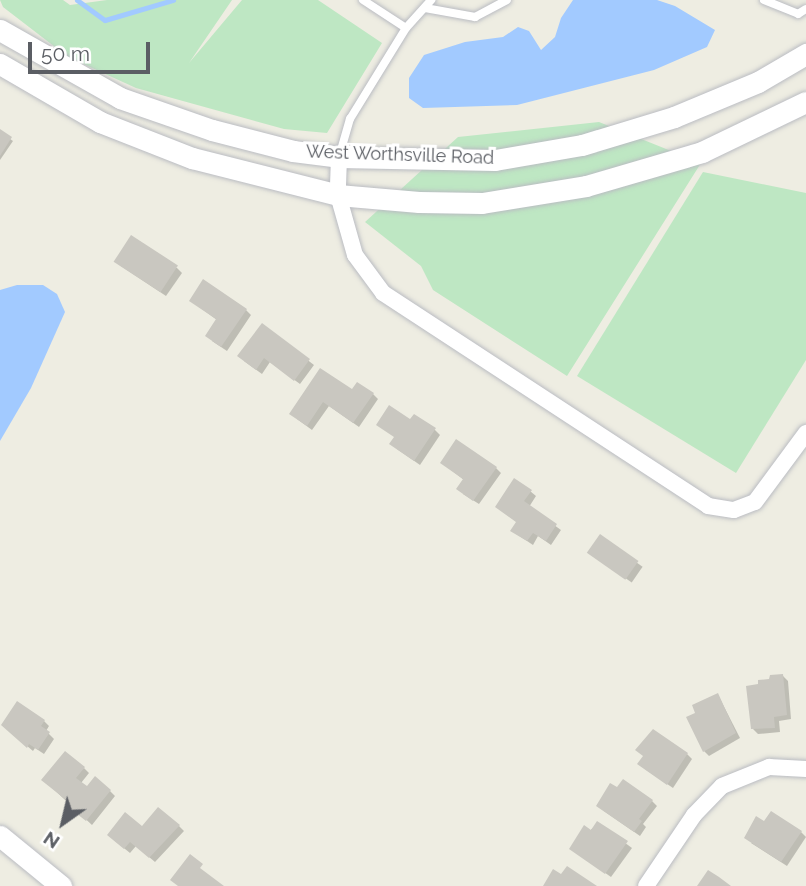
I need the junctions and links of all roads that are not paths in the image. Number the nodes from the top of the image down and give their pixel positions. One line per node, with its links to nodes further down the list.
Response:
1 (363, 0): 6 (lane)
2 (508, 0): 4 (lane)
3 (764, 0): 5 (lane)
4 (428, 4): 6 (lane)
5 (806, 9)
6 (406, 27): 11 (lane)
7 (0, 30): 11 (main road, West Worthsville Road)
8 (806, 54): 11 (main road, West Worthsville Road)
9 (0, 64): 12 (main road, West Worthsville Road)
10 (806, 102): 12 (main road, West Worthsville Road)
11 (339, 157): 12 (street)
12 (338, 195): 13 (street)
13 (806, 433)
14 (806, 769): 17 (street)
15 (0, 836): 16 (main road)
16 (61, 886)
17 (646, 886)

